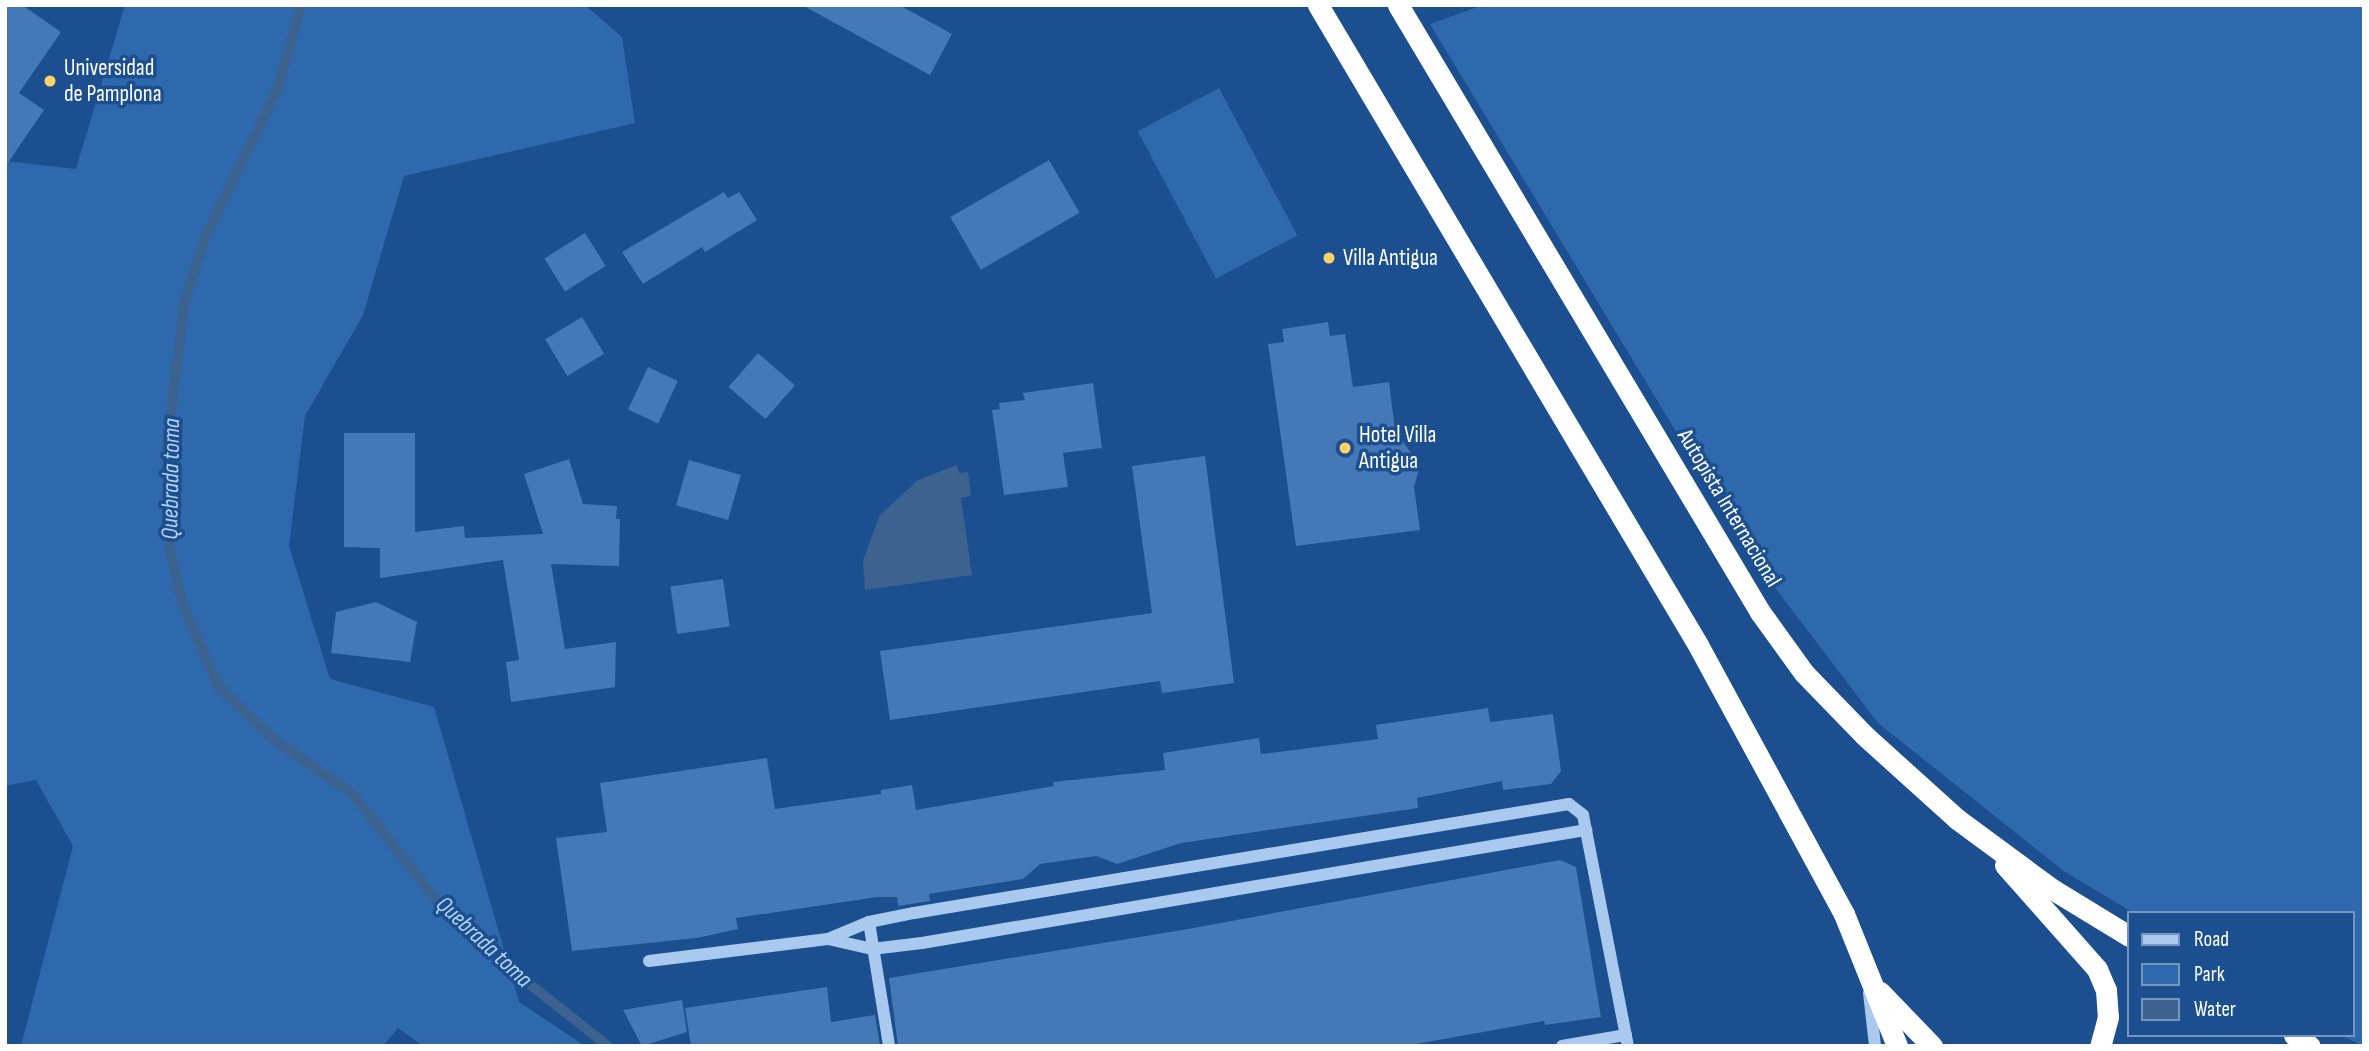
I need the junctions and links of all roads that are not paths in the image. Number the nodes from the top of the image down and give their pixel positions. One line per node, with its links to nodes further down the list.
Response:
1 (1318, 5): 10 (highway)
2 (1398, 5): 4 (highway, Autopista Internacional)
3 (1586, 830): 5 (street); 8 (street); 11 (street)
4 (1979, 836): 6 (highway, Autopista Internacional); 17 (highway)
5 (869, 922): 7 (street); 8 (street)
6 (2128, 935)
7 (828, 939): 8 (street); 9 (street)
8 (872, 949): 12 (street)
9 (649, 961)
10 (1868, 974): 14 (street); 15 (highway); 16 (highway)
11 (1627, 1040): 13 (street)
12 (889, 1046)
13 (1562, 1046)
14 (1875, 1046)
15 (1897, 1046)
16 (1932, 1046)
17 (2100, 1046)

